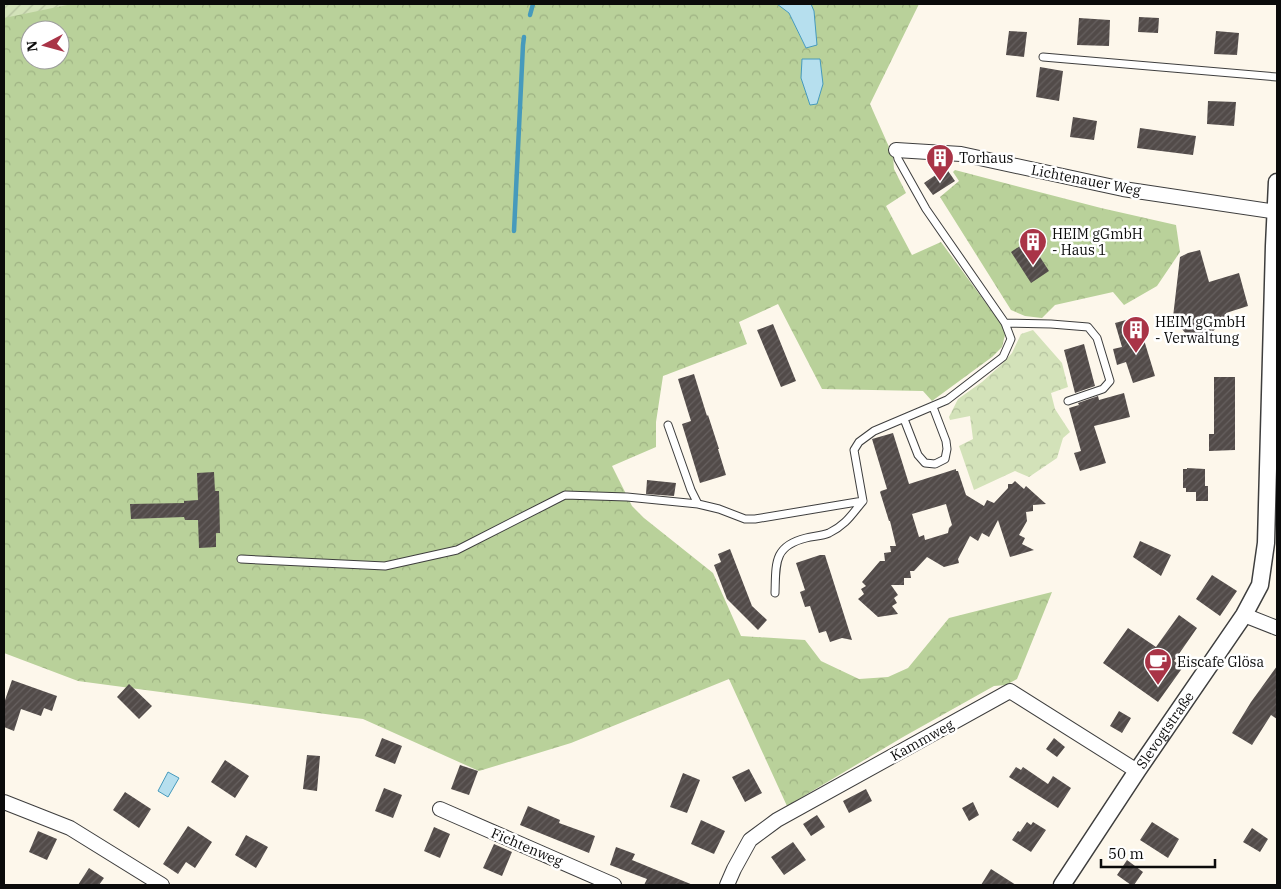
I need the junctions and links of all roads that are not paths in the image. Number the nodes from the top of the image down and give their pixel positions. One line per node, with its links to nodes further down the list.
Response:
1 (1043, 58): 2 (lane)
2 (1277, 77)
3 (896, 150): 5 (street, Lichtenauer Weg); 7 (lane)
4 (1277, 182): 5 (street, Slevogtstraße)
5 (1276, 211): 6 (street, Slevogtstraße)
6 (1275, 297): 16 (street, Slevogtstraße)
7 (1005, 323): 8 (lane); 9 (lane)
8 (1068, 401)
9 (933, 407): 10 (lane); 10 (lane)
10 (904, 419): 12 (lane)
11 (668, 425): 13 (lane)
12 (863, 501): 13 (lane); 15 (lane)
13 (698, 504): 14 (lane)
14 (241, 559)
15 (776, 592)
16 (1244, 615): 17 (street); 18 (street, Slevogtstraße)
17 (1277, 628)
18 (1137, 772): 23 (street, Kammweg); 24 (street, Slevogtstraße)
19 (4, 802): 21 (street)
20 (440, 809): 22 (street, Fichtenweg)
21 (162, 885)
22 (614, 885)
23 (727, 885)
24 (1062, 885)

